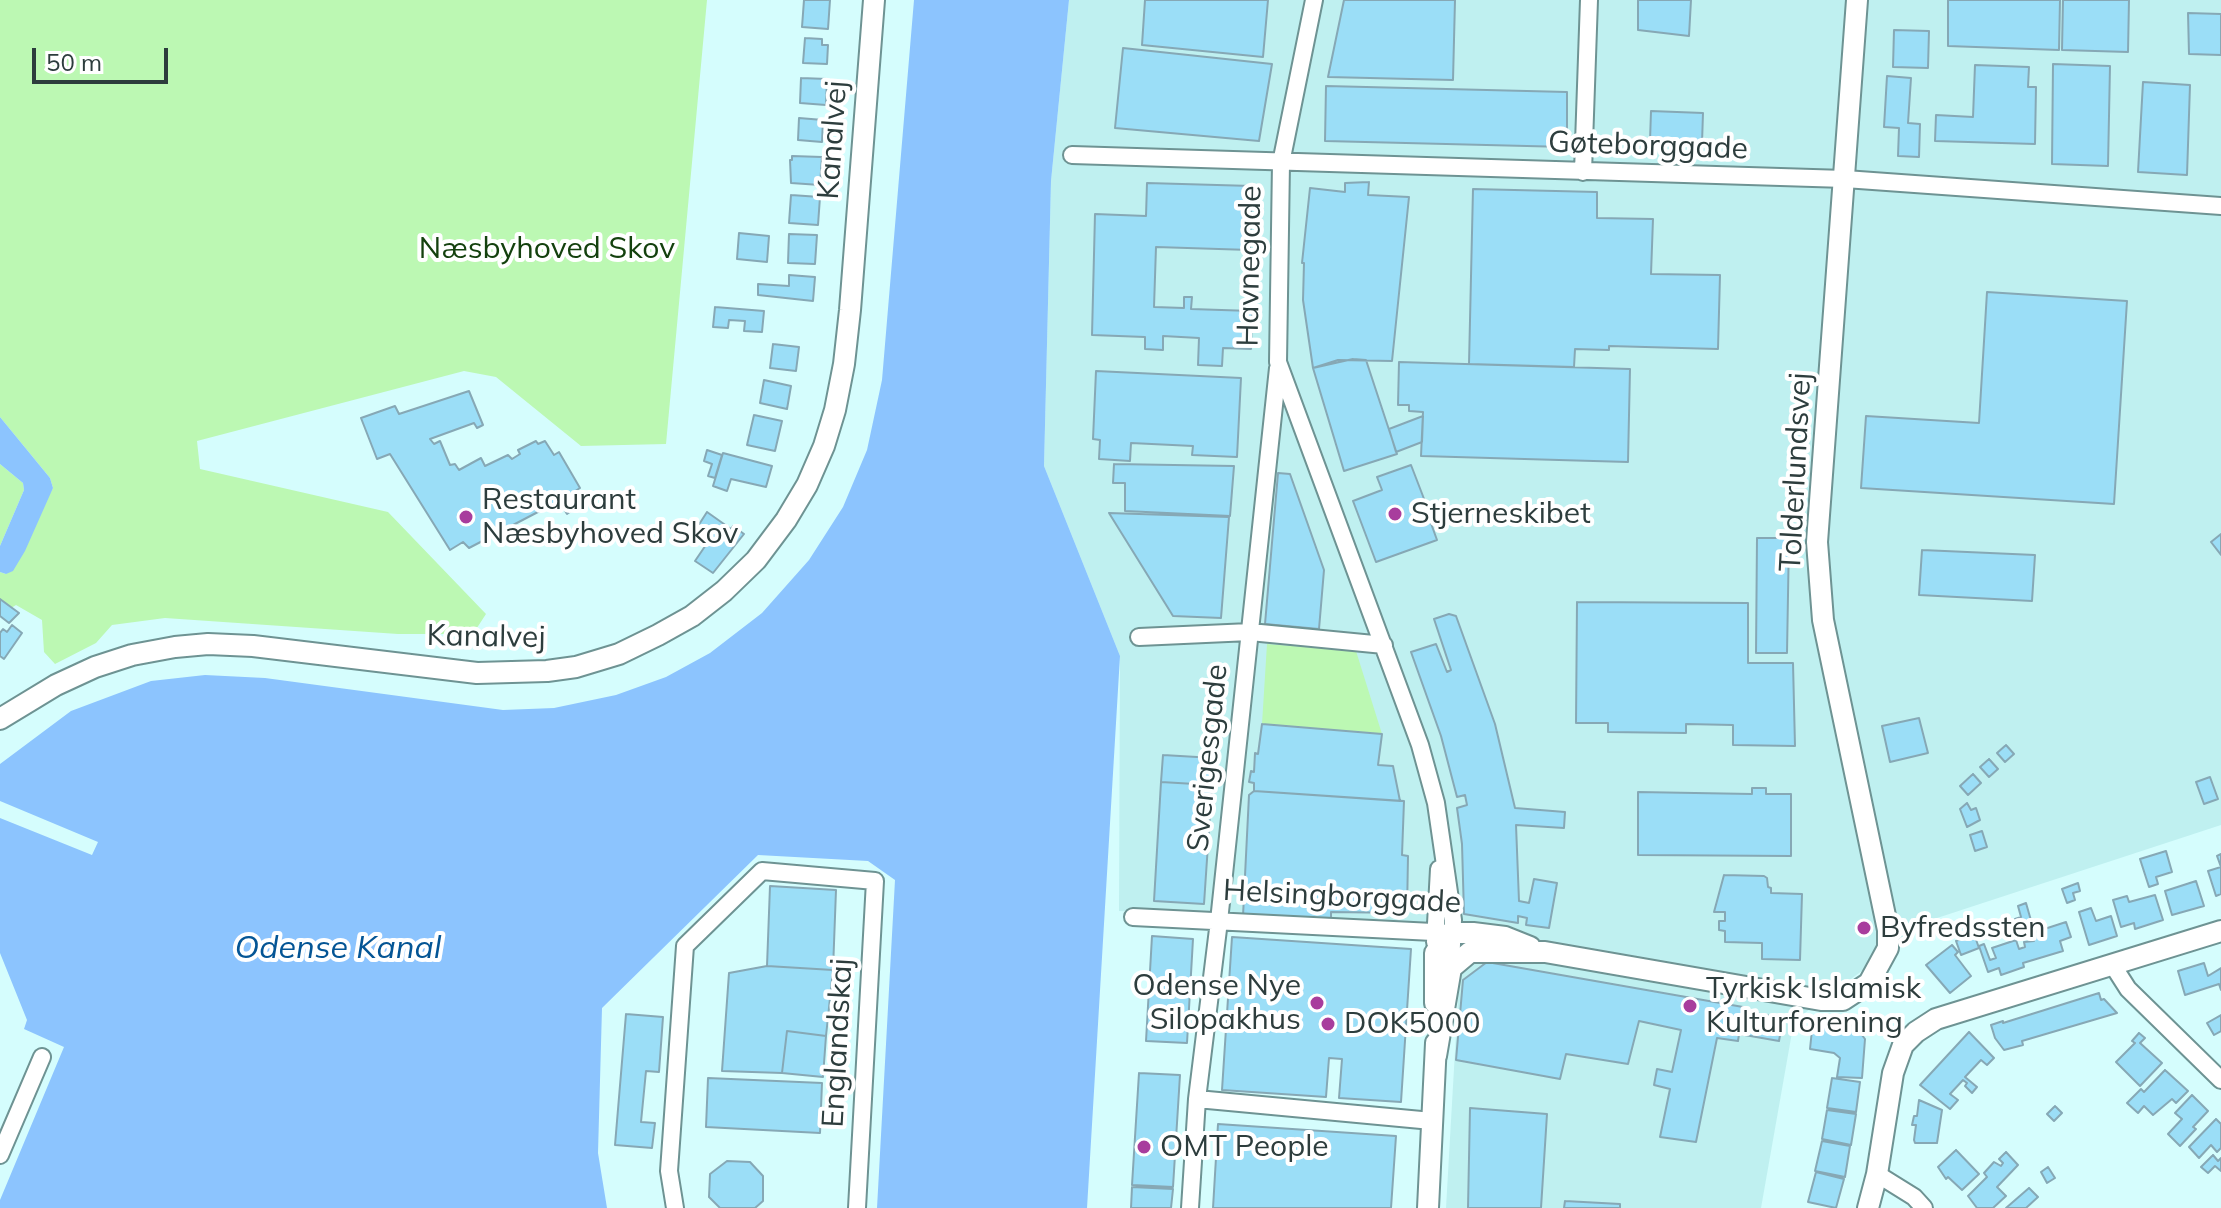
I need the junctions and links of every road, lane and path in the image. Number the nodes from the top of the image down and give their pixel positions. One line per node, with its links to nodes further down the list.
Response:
1 (874, 0): 14 (street, Kanalvej)
2 (1314, 0): 6 (street, Havnegade)
3 (1589, 0): 7 (street)
4 (1857, 0): 8 (street, Tolderlundsvej)
5 (1072, 155): 6 (street, Gøteborggade)
6 (1281, 163): 7 (street, Gøteborggade); 10 (street, Havnegade)
7 (1583, 172): 8 (street, Gøteborggade)
8 (1845, 179): 9 (street, Gøteborggade); 21 (street, Tolderlundsvej)
9 (2221, 206)
10 (1278, 362): 11 (street, Sverigesgade); 13 (street, Havnegade)
11 (1250, 632): 12 (street); 13 (street); 17 (street, Sverigesgade)
12 (1139, 637)
13 (1384, 645): 15 (street, Havnegade)
14 (0, 719)
15 (1441, 844): 19 (street, Havnegade); 19 (street, Havnegade)
16 (1133, 917): 17 (street, Helsingborggade)
17 (1219, 921): 19 (street, Helsingborggade); 24 (street, Sverigesgade)
18 (2221, 931): 20 (street)
19 (1446, 943): 21 (street, Helsingborggade); 25 (street, Havnegade)
20 (2112, 964): 23 (street); 27 (street)
21 (1869, 983)
22 (42, 1057): 26 (street)
23 (2221, 1080)
24 (1197, 1099): 25 (street); 30 (street, Sverigesgade)
25 (1432, 1121): 31 (street, Havnegade)
26 (0, 1155)
27 (1877, 1174): 32 (street); 33 (street)
28 (675, 1208): 29 (street, Englandskaj)
29 (857, 1208)
30 (1190, 1208)
31 (1428, 1208)
32 (1868, 1208)
33 (1924, 1208)

